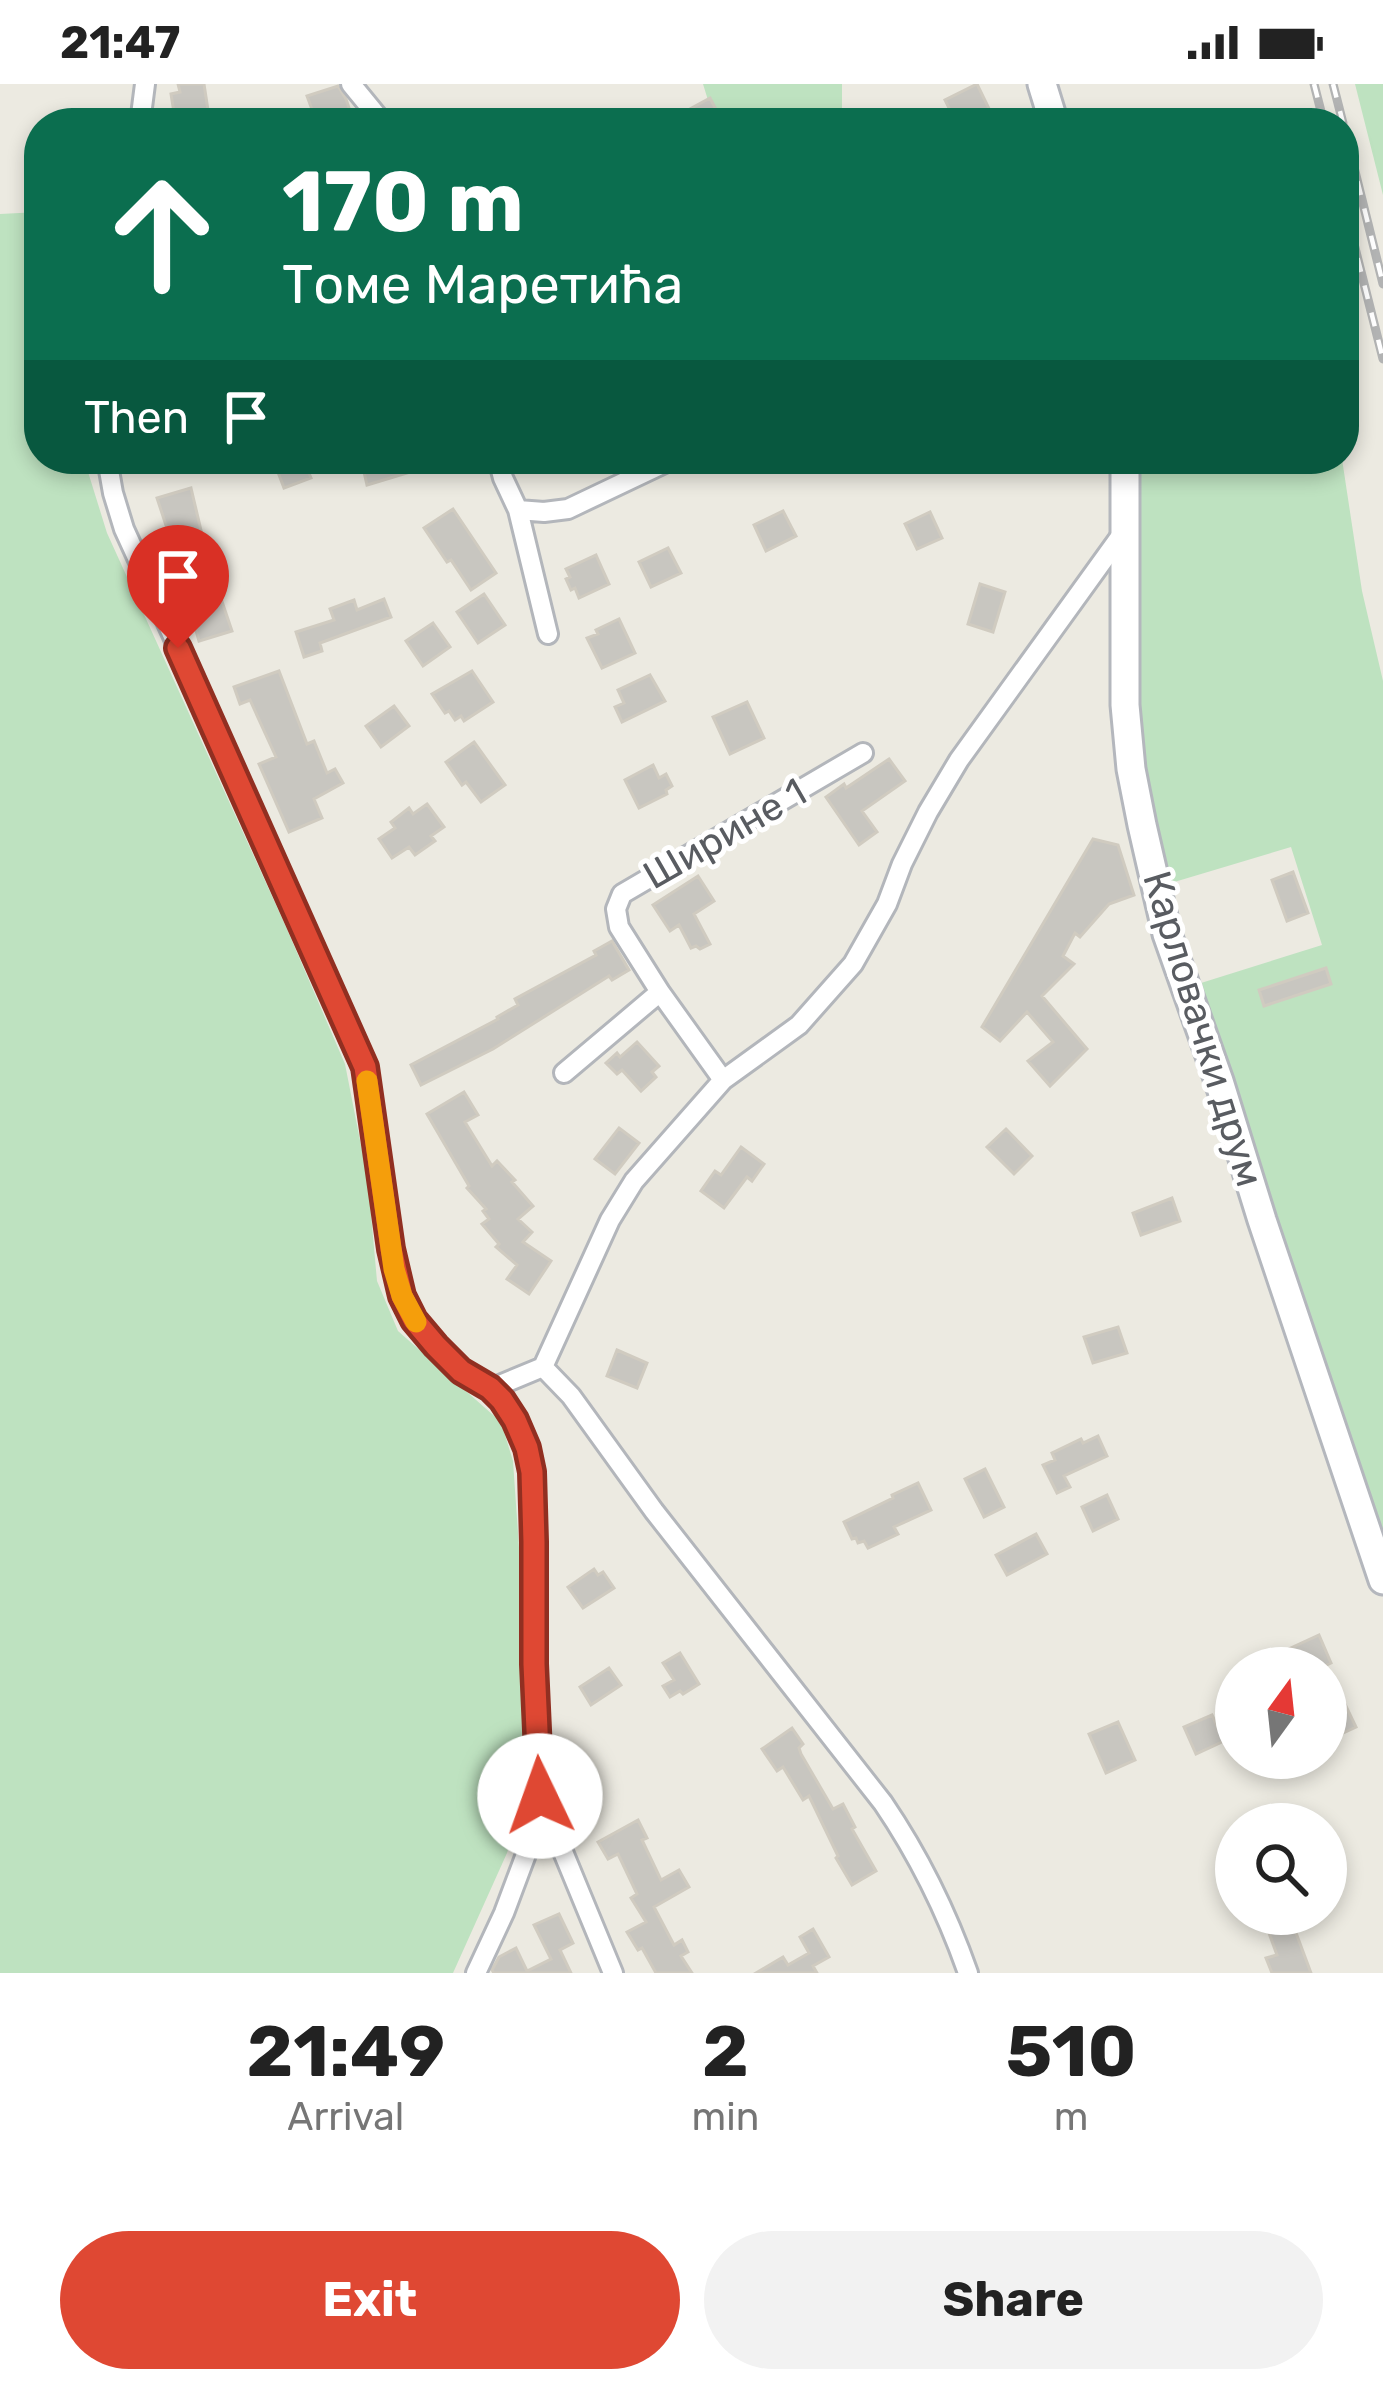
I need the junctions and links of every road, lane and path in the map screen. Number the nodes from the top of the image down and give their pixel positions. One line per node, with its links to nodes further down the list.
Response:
1 (351, 84): 2 (street)
2 (371, 108)
3 (110, 474): 15 (street)
4 (502, 474): 7 (street)
5 (642, 474): 7 (street)
6 (1125, 474): 8 (main road, Карловачки друм)
7 (518, 510): 9 (street)
8 (1125, 530): 13 (street); 16 (main road, Карловачки друм)
9 (548, 634)
10 (863, 753): 11 (street, Ширине 1)
11 (660, 992): 12 (street); 13 (street)
12 (564, 1073)
13 (723, 1080): 14 (street)
14 (543, 1367): 15 (street); 20 (street)
15 (490, 1388): 17 (street)
16 (1383, 1580)
17 (540, 1796): 18 (street); 19 (street)
18 (476, 1973)
19 (613, 1973)
20 (968, 1973)

